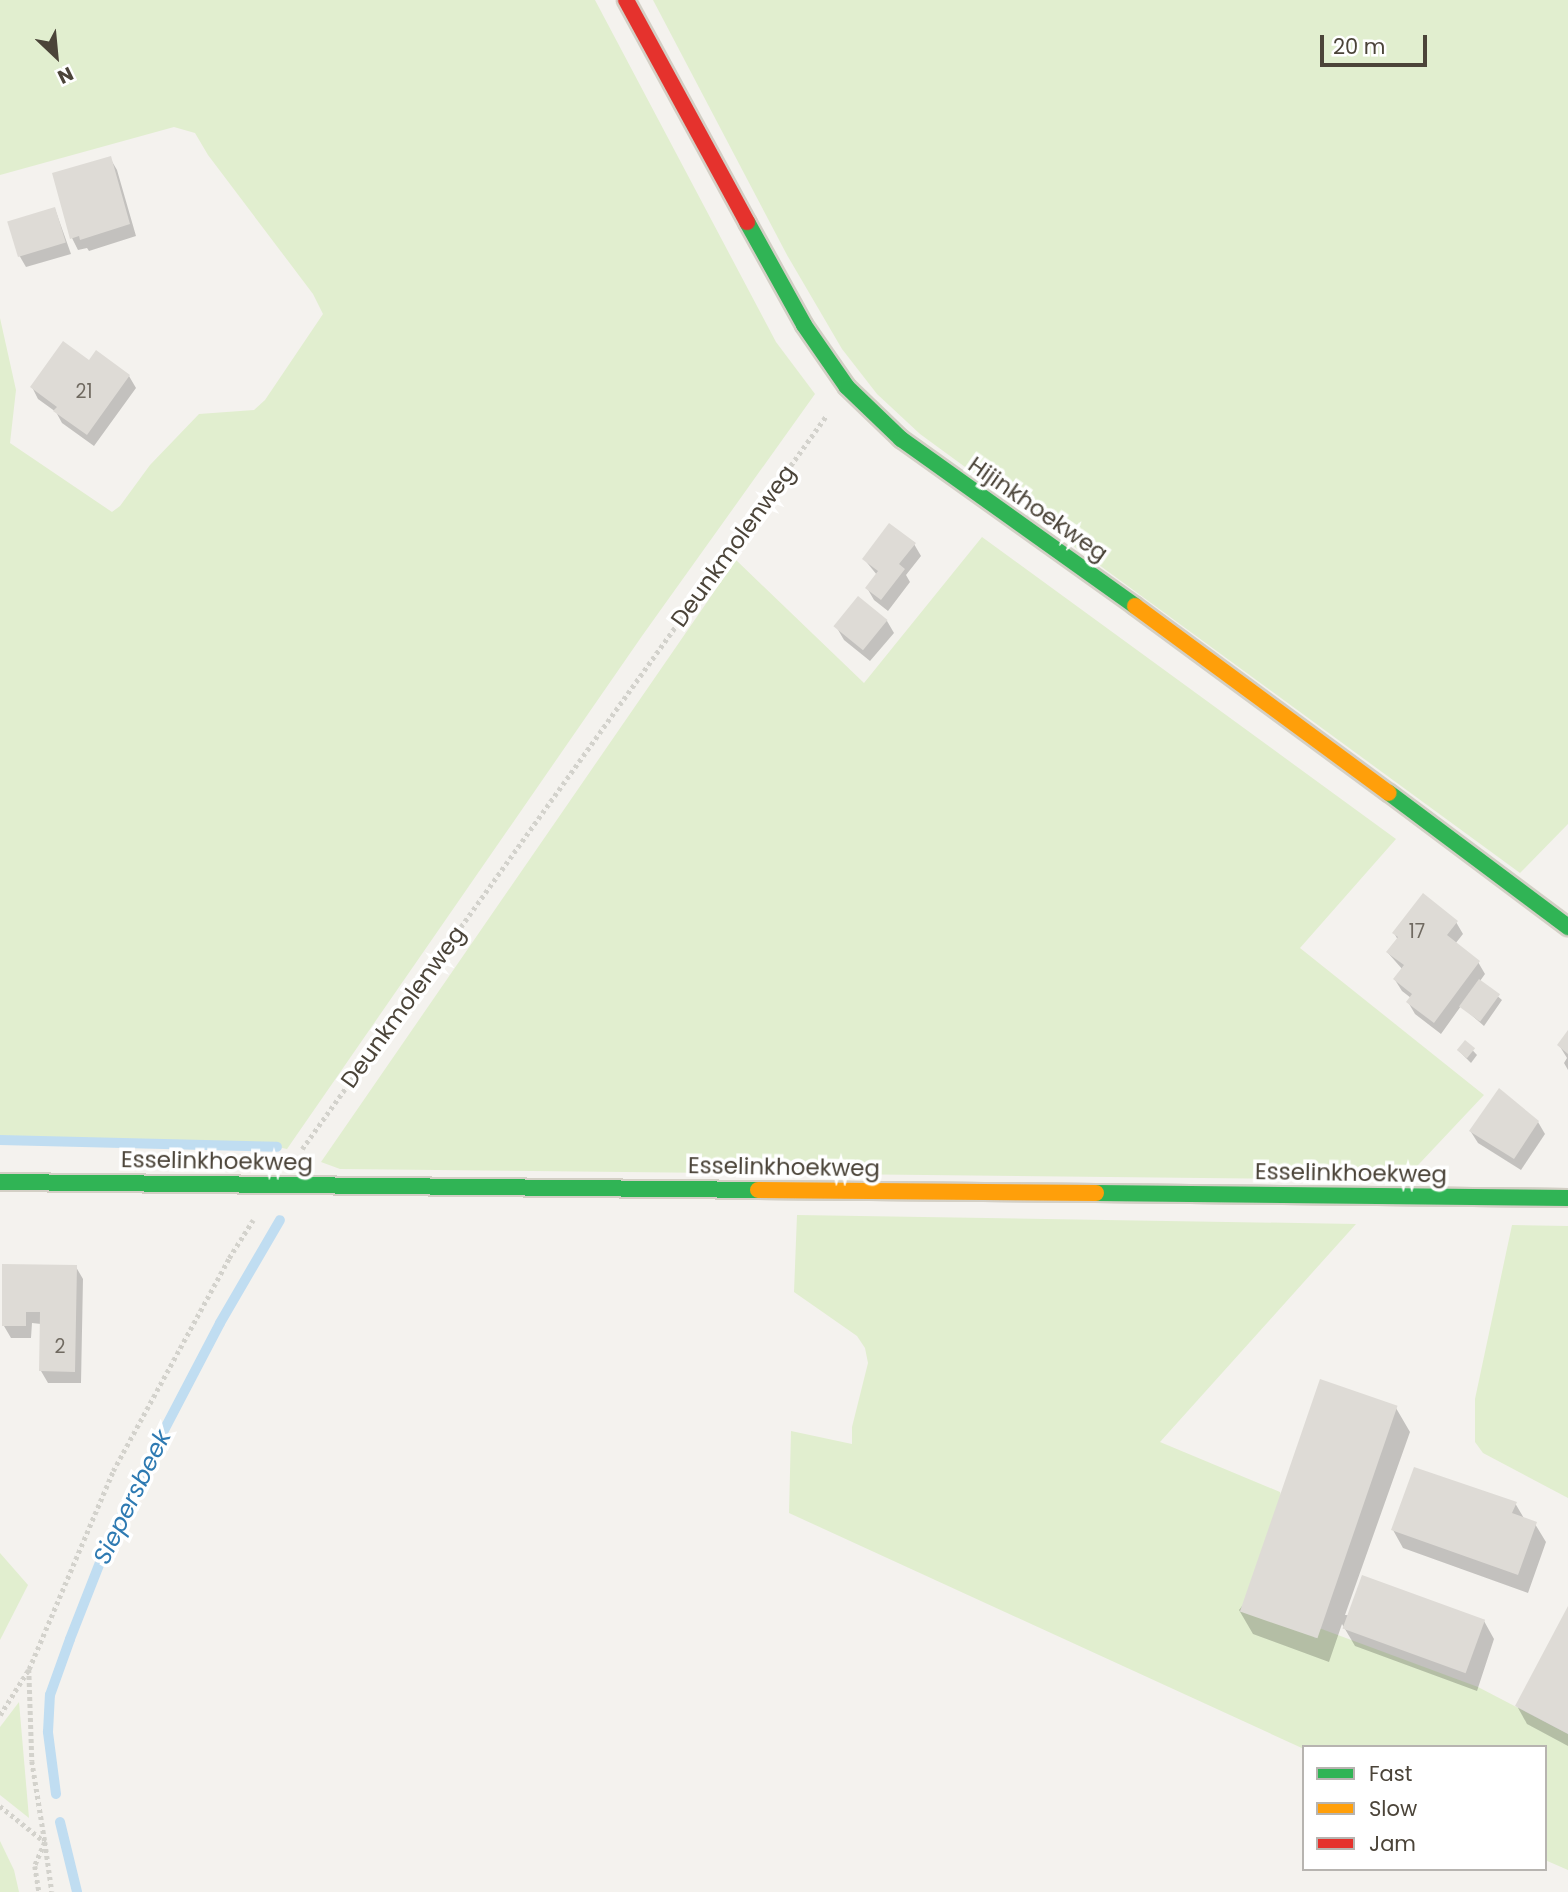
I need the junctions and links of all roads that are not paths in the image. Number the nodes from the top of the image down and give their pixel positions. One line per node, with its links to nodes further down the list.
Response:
1 (626, 0): 2 (street, Hijinkhoekweg)
2 (1568, 926)
3 (0, 1182): 4 (street, Esselinkhoekweg)
4 (1568, 1198)

